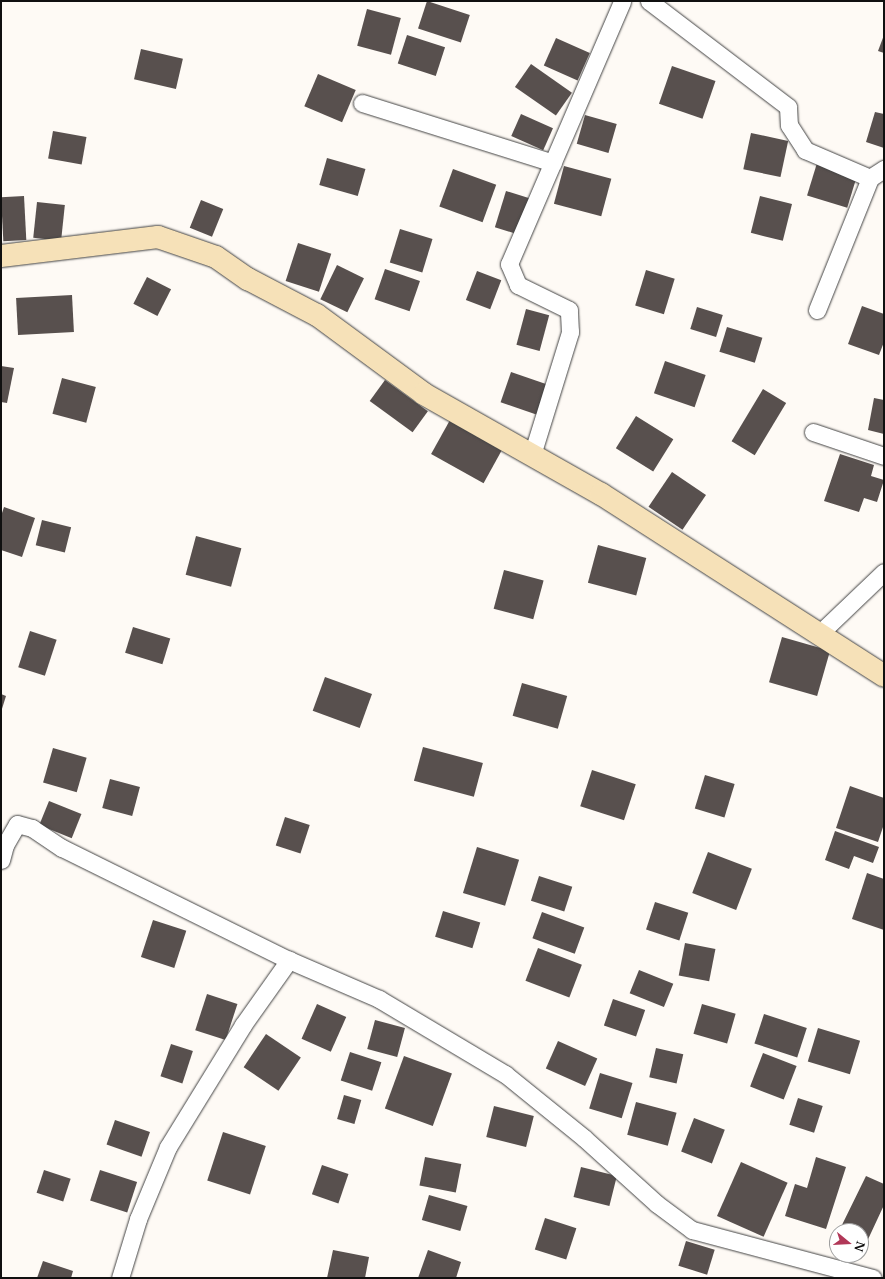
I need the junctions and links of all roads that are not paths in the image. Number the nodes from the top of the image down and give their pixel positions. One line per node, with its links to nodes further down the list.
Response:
1 (622, 1): 4 (street)
2 (649, 1): 5 (street)
3 (362, 103): 4 (street)
4 (552, 163): 9 (street)
5 (877, 174): 7 (street)
6 (1, 256): 9 (main road)
7 (817, 310)
8 (813, 432): 10 (street)
9 (532, 455): 12 (main road)
10 (884, 456)
11 (884, 572): 12 (street)
12 (818, 635): 13 (main road)
13 (884, 676)
14 (1, 860): 15 (street)
15 (289, 960): 16 (street); 17 (street)
16 (120, 1278)
17 (873, 1278)

